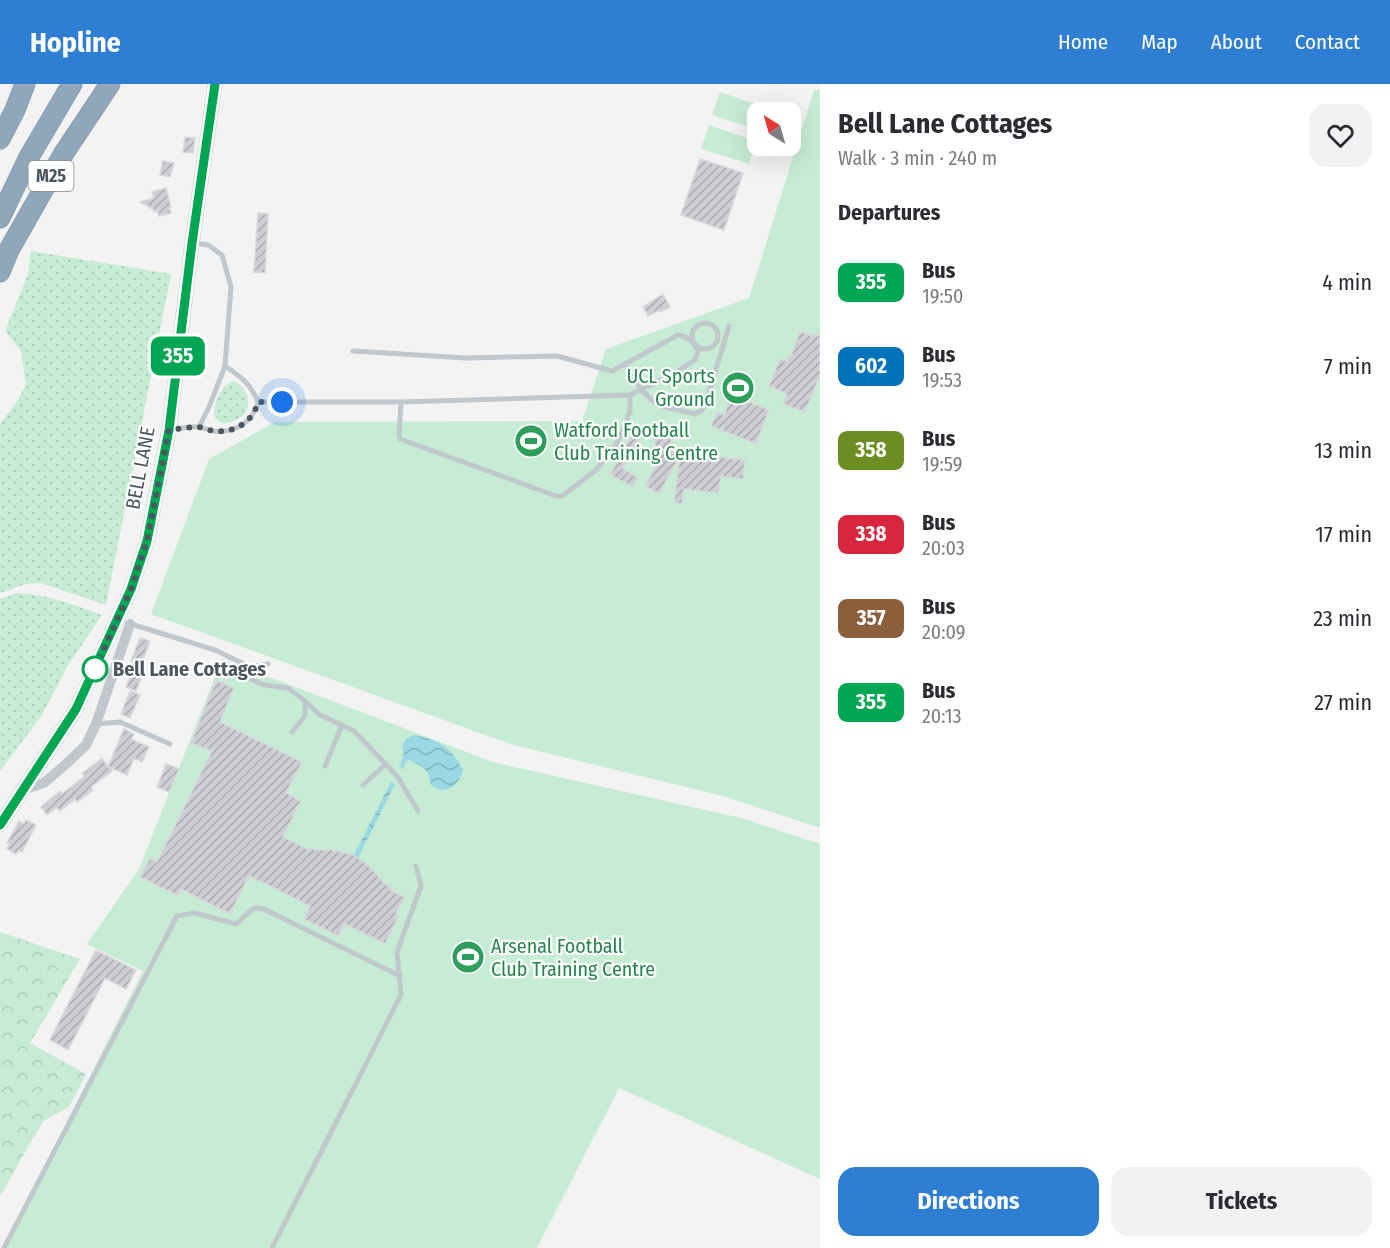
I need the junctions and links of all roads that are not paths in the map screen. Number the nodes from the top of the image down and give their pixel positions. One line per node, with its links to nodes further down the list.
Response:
1 (26, 84): 6 (highway)
2 (32, 84): 6 (highway)
3 (72, 84): 8 (highway, M25)
4 (110, 84): 10 (highway, M25)
5 (215, 84): 9 (main road, BELL LANE)
6 (15, 110): 7 (highway)
7 (0, 139)
8 (0, 218)
9 (192, 243): 15 (lane); 21 (main road, BELL LANE)
10 (0, 272)
11 (729, 326): 16 (lane)
12 (694, 342): 12 (lane); 14 (lane); 16 (lane)
13 (353, 351): 14 (lane)
14 (625, 364): 16 (lane)
15 (225, 366): 18 (lane); 20 (lane)
16 (642, 391): 17 (lane)
17 (630, 395): 19 (lane); 19 (lane)
18 (258, 402): 19 (lane); 20 (lane)
19 (401, 402)
20 (199, 427): 21 (lane)
21 (169, 430): 22 (main road, BELL LANE)
22 (124, 622): 24 (lane); 26 (street); 33 (main road, BELL LANE)
23 (268, 664): 24 (lane)
24 (250, 667): 25 (lane)
25 (305, 701): 27 (lane); 28 (lane)
26 (96, 724): 29 (lane); 33 (street)
27 (342, 725): 30 (lane); 31 (lane)
28 (291, 732)
29 (170, 744)
30 (386, 764): 32 (lane); 34 (lane)
31 (325, 766)
32 (363, 785)
33 (22, 790): 35 (main road, BELL LANE)
34 (418, 811)
35 (0, 825)
36 (416, 866): 37 (lane)
37 (400, 976): 38 (lane); 39 (lane)
38 (4, 1248)
39 (272, 1248)

